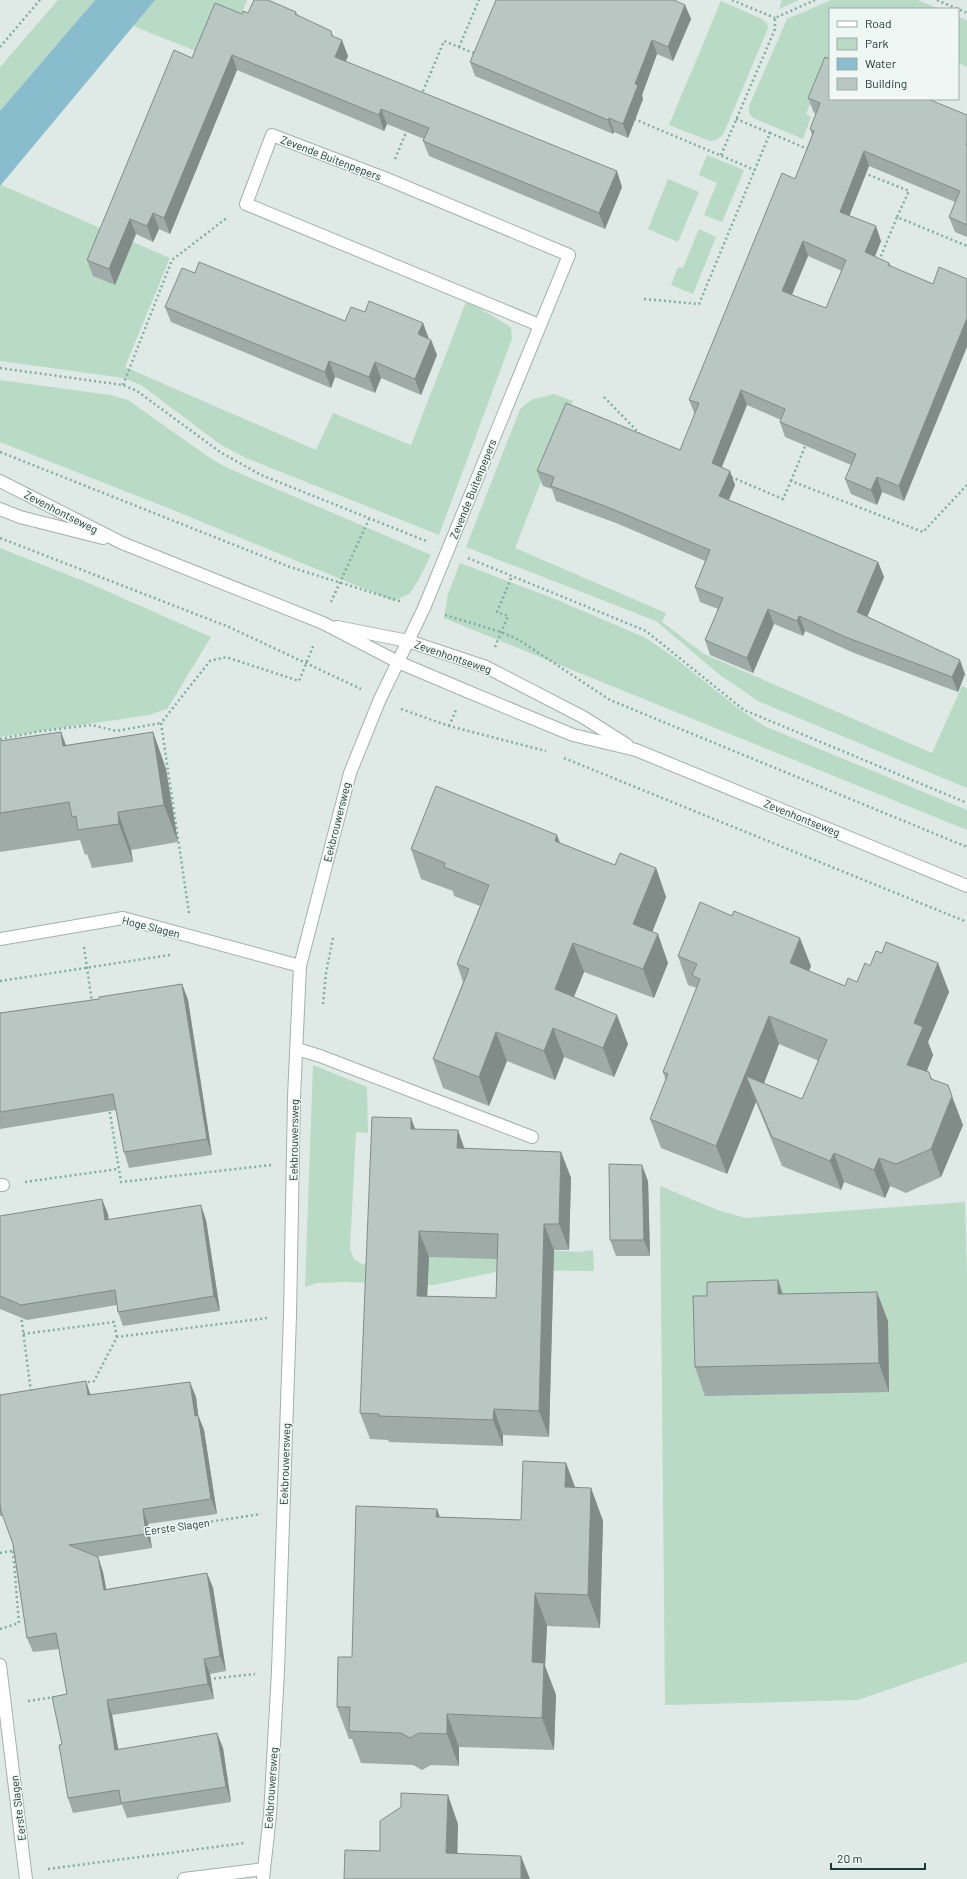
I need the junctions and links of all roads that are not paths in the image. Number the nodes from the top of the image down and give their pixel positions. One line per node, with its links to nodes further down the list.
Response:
1 (540, 325): 1 (street, Zevende Buitenpepers); 6 (street, Zevende Buitenpepers)
2 (0, 481): 4 (street, Zevenhontseweg)
3 (0, 509): 4 (street, Zevenhontseweg)
4 (122, 543): 5 (street, Zevenhontseweg)
5 (323, 623): 6 (street, Zevenhontseweg); 6 (street, Zevenhontseweg)
6 (403, 652): 7 (street, Zevenhontseweg); 7 (street, Zevenhontseweg); 10 (street, Eekbrouwersweg)
7 (636, 750): 8 (street, Zevenhontseweg)
8 (967, 886)
9 (0, 939): 10 (street, Hoge Slagen)
10 (300, 966): 11 (street, Eekbrouwersweg)
11 (297, 1049): 12 (street); 14 (street, Eekbrouwersweg)
12 (532, 1137)
13 (0, 1665): 15 (street, Eerste Slagen)
14 (264, 1874): 16 (street)
15 (26, 1876)
16 (184, 1879)

